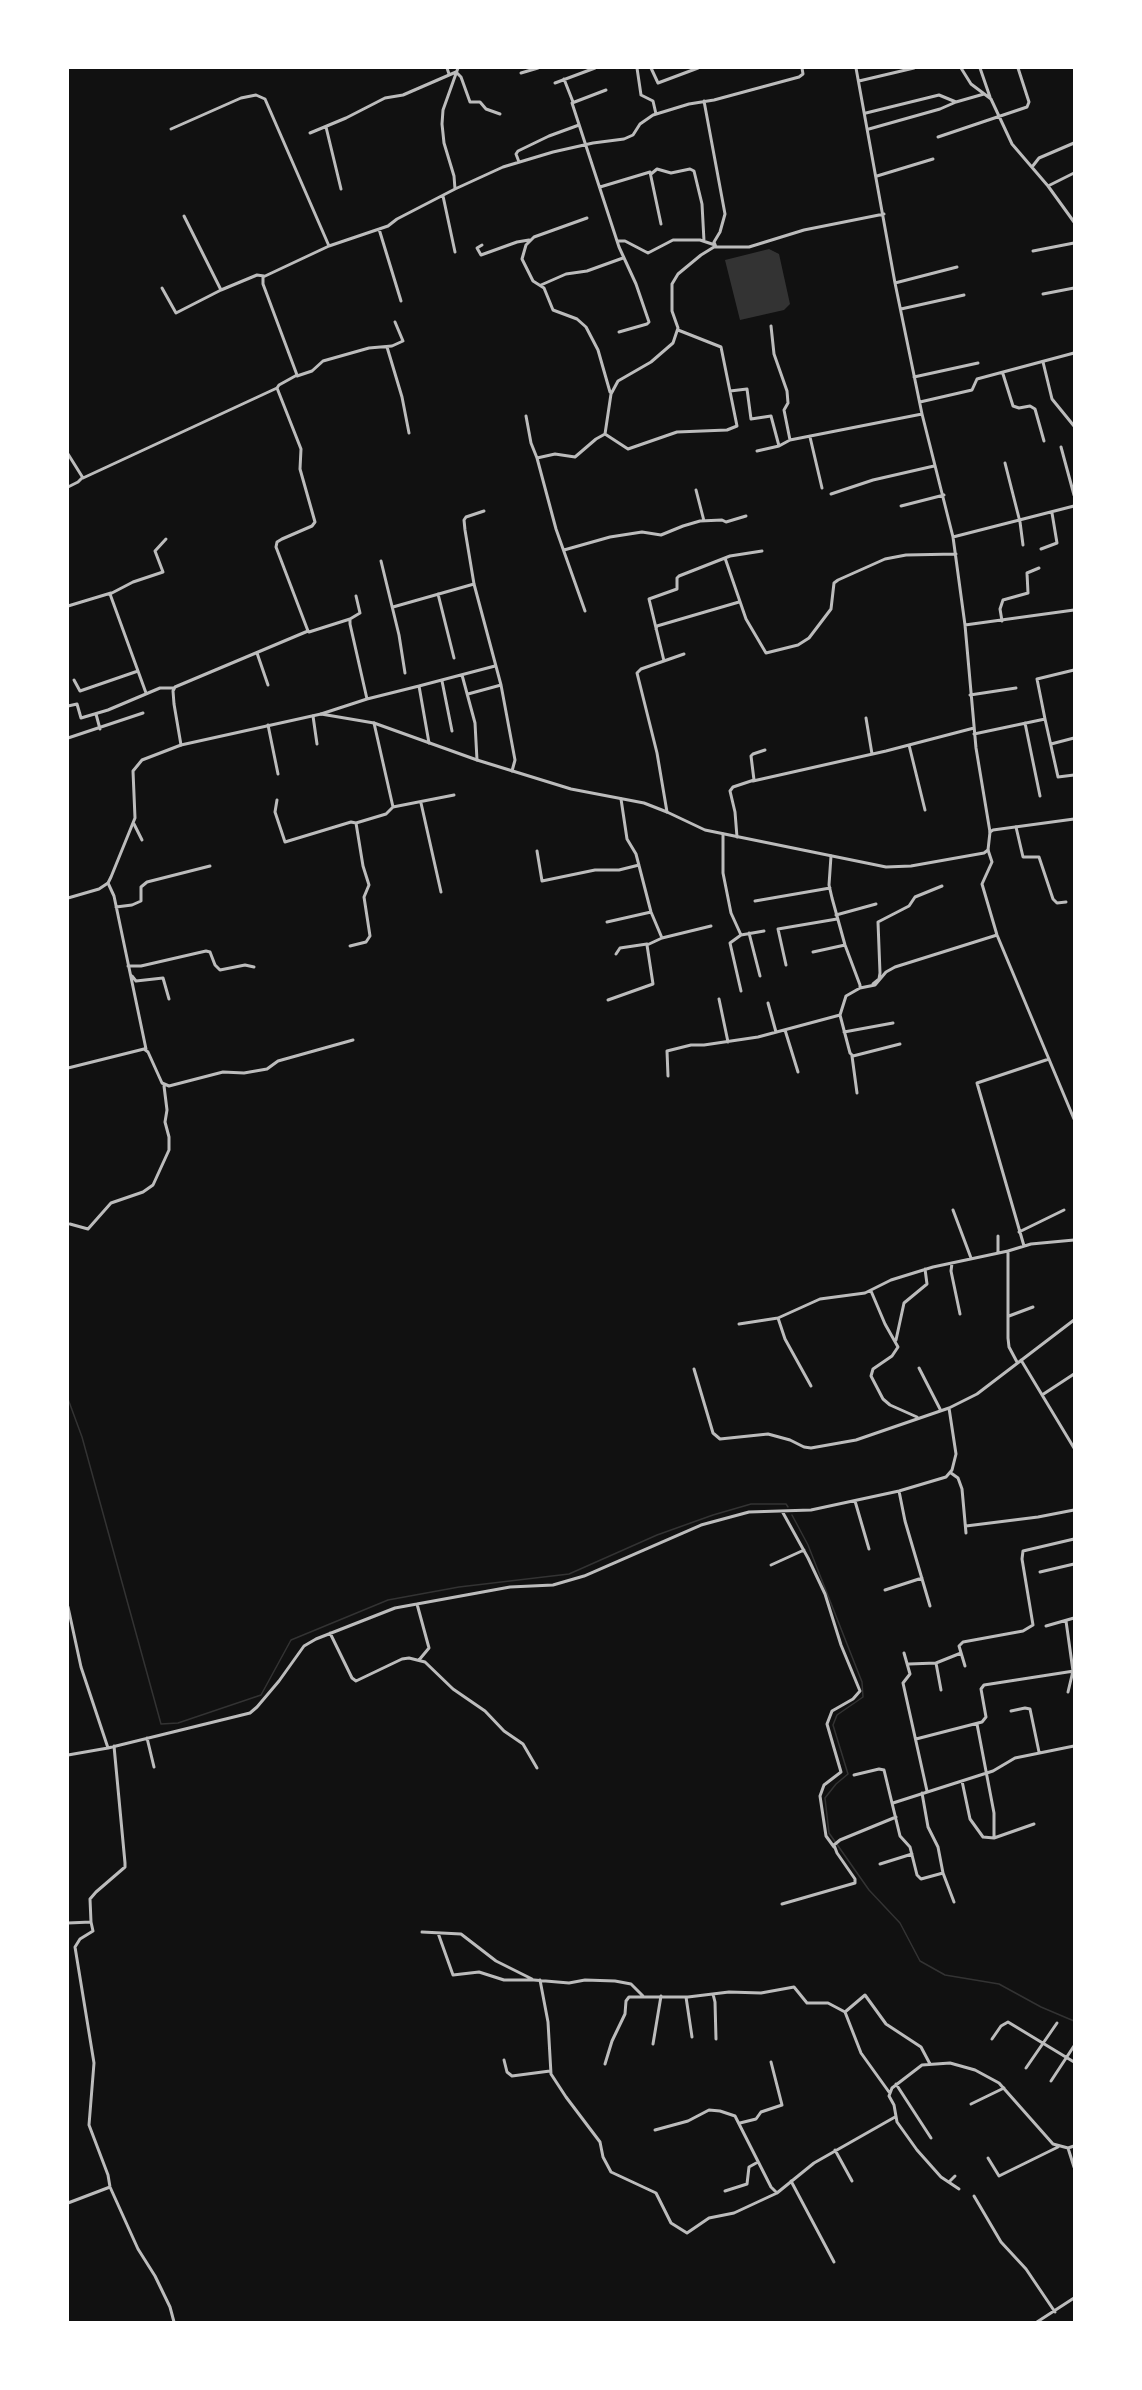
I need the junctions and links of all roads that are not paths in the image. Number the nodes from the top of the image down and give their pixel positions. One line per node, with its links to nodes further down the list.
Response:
1 (447, 68): 16 (street)
2 (458, 68): 14 (street)
3 (538, 68): 15 (street)
4 (595, 68): 17 (street)
5 (637, 68): 28 (street)
6 (651, 68): 7 (street)
7 (698, 68)
8 (802, 68): 23 (street)
9 (856, 68): 18 (street)
10 (914, 68): 18 (street)
11 (961, 68): 21 (street)
12 (980, 68): 22 (street)
13 (1018, 68): 29 (street)
14 (456, 72): 16 (street); 27 (street); 47 (street)
15 (521, 73)
16 (449, 74): 31 (street)
17 (564, 80): 19 (street); 24 (street)
18 (859, 81): 26 (street)
19 (555, 83)
20 (606, 90): 24 (street)
21 (984, 94): 22 (street); 25 (street)
22 (991, 99): 29 (street)
23 (704, 101): 28 (street); 61 (street)
24 (573, 102): 30 (street)
25 (956, 102): 26 (street); 33 (street)
26 (866, 113): 33 (street)
27 (500, 114)
28 (656, 114): 37 (street)
29 (1000, 118): 35 (street); 40 (street)
30 (579, 125): 37 (street); 39 (street)
31 (326, 126): 34 (street); 46 (street)
32 (171, 129): 60 (street)
33 (869, 129): 43 (street)
34 (310, 133)
35 (938, 137)
36 (1074, 142): 40 (street)
37 (585, 145): 39 (street); 44 (street)
38 (933, 159): 43 (street)
39 (519, 162): 47 (street)
40 (1032, 166): 45 (street)
41 (1074, 173): 45 (street)
42 (651, 174): 44 (street); 53 (street); 57 (street)
43 (877, 176): 49 (street)
44 (600, 186): 56 (street)
45 (1048, 186): 52 (street)
46 (341, 189)
47 (454, 189): 48 (street)
48 (444, 196): 54 (street); 63 (street)
49 (884, 214): 61 (street); 67 (street)
50 (184, 216): 71 (street)
51 (587, 218): 55 (street)
52 (1074, 222)
53 (661, 224)
54 (379, 229): 60 (street); 74 (street)
55 (529, 240): 59 (street); 68 (street)
56 (617, 241): 57 (street); 64 (street)
57 (704, 241): 61 (street)
58 (1074, 243): 62 (street)
59 (482, 244)
60 (329, 246): 66 (street)
61 (716, 246): 78 (street)
62 (1033, 251)
63 (456, 252)
64 (623, 258): 68 (street); 79 (street)
65 (957, 267): 67 (street)
66 (264, 276): 71 (street); 85 (street)
67 (895, 283): 75 (street)
68 (541, 285): 89 (street)
69 (162, 288): 71 (street)
70 (1074, 288): 72 (street)
71 (221, 290)
72 (1044, 294)
73 (964, 295): 75 (street)
74 (401, 301)
75 (901, 309): 86 (street)
76 (395, 322): 80 (street)
77 (771, 326): 97 (street)
78 (678, 330): 88 (street); 89 (street)
79 (619, 332)
80 (387, 347): 85 (street); 94 (street)
81 (1074, 353): 82 (street)
82 (1043, 362): 84 (street); 93 (street)
83 (978, 363): 86 (street)
84 (1003, 374): 90 (street); 98 (street)
85 (297, 376): 87 (street)
86 (914, 377): 90 (street)
87 (277, 388): 106 (street); 143 (street)
88 (730, 391): 95 (street); 99 (street)
89 (610, 394): 95 (street)
90 (920, 402): 91 (street)
91 (922, 414): 96 (street); 105 (street)
92 (526, 416): 103 (street)
93 (1074, 426)
94 (409, 433)
95 (605, 434): 103 (street)
96 (810, 437): 97 (street); 108 (street)
97 (790, 440): 99 (street)
98 (1044, 441)
99 (779, 446): 101 (street)
100 (1061, 447): 112 (street)
101 (757, 451)
102 (68, 454): 106 (street)
103 (537, 458): 124 (street)
104 (1005, 463): 119 (street)
105 (934, 466): 110 (street); 111 (street)
106 (81, 478): 107 (street)
107 (68, 487)
108 (822, 488)
109 (696, 490): 118 (street)
110 (831, 494)
111 (944, 495): 113 (street); 120 (street)
112 (1074, 495)
113 (901, 506)
114 (1074, 506): 116 (street)
115 (484, 512): 130 (street)
116 (1052, 513): 119 (street); 123 (street)
117 (747, 516): 118 (street)
118 (704, 521): 124 (street)
119 (1020, 522): 120 (street); 122 (street)
120 (953, 537): 126 (street)
121 (165, 539): 131 (street)
122 (1023, 545)
123 (1041, 549)
124 (564, 550): 138 (street)
125 (762, 551): 127 (street)
126 (956, 554): 134 (street); 141 (street)
127 (725, 558): 134 (street); 142 (street)
128 (381, 561): 136 (street)
129 (1040, 568): 140 (street)
130 (474, 584): 132 (street); 148 (street)
131 (111, 593): 135 (street); 150 (street)
132 (438, 594): 136 (street); 146 (street)
133 (356, 596): 139 (street)
134 (738, 602): 142 (street)
135 (68, 604)
136 (393, 608): 151 (street)
137 (1074, 610): 140 (street)
138 (585, 611)
139 (350, 619): 143 (street); 163 (street)
140 (1002, 621): 141 (street)
141 (965, 625): 162 (street)
142 (656, 627): 147 (street)
143 (307, 633): 144 (street)
144 (258, 652): 156 (street); 158 (street)
145 (684, 654): 147 (street)
146 (454, 658)
147 (664, 661): 199 (street)
148 (496, 665): 152 (street); 155 (street)
149 (1074, 670): 170 (street)
150 (138, 671): 153 (street); 160 (street)
151 (405, 673)
152 (462, 675): 154 (street); 161 (street)
153 (74, 680)
154 (442, 681): 157 (street); 176 (street)
155 (501, 685): 161 (street); 188 (street)
156 (268, 686)
157 (419, 686): 163 (street); 180 (street)
158 (174, 688): 160 (street); 183 (street)
159 (1016, 688): 162 (street)
160 (146, 693): 166 (street)
161 (467, 694): 187 (street)
162 (970, 695): 174 (street)
163 (367, 699): 167 (street)
164 (68, 706): 166 (street)
165 (143, 713): 175 (street)
166 (96, 714): 175 (street)
167 (321, 714): 168 (street); 171 (street)
168 (313, 716): 173 (street); 181 (street)
169 (866, 718): 186 (street)
170 (1045, 719): 172 (street); 182 (street)
171 (374, 723): 180 (street); 197 (street)
172 (1025, 723): 177 (street); 193 (street)
173 (268, 725): 183 (street); 189 (street)
174 (974, 728): 177 (street); 184 (street)
175 (100, 729): 178 (street)
176 (452, 731)
177 (974, 734): 204 (street)
178 (68, 738)
179 (1074, 738): 182 (street)
180 (429, 743): 187 (street)
181 (317, 744)
182 (1051, 744): 190 (street)
183 (181, 745): 202 (street)
184 (909, 745): 186 (street); 198 (street)
185 (765, 750): 191 (street)
186 (872, 754): 191 (street)
187 (477, 760): 188 (street)
188 (512, 771): 195 (street)
189 (278, 774)
190 (1074, 775)
191 (753, 781): 206 (street)
192 (454, 795): 196 (street)
193 (1040, 796)
194 (277, 800): 201 (street)
195 (621, 800): 199 (street); 211 (street)
196 (421, 803): 197 (street); 216 (street)
197 (393, 807): 201 (street)
198 (926, 810)
199 (667, 812): 205 (street)
200 (1074, 819): 203 (street)
201 (356, 823): 233 (street)
202 (134, 824): 207 (street); 213 (street)
203 (1016, 827): 204 (street); 219 (street)
204 (990, 832): 208 (street)
205 (723, 834): 206 (street); 228 (street)
206 (737, 837): 210 (street)
207 (142, 840)
208 (988, 850): 210 (street); 229 (street)
209 (537, 851): 211 (street)
210 (831, 856): 215 (street)
211 (639, 865): 222 (street)
212 (210, 866): 221 (street)
213 (108, 883): 217 (street); 221 (street)
214 (942, 886): 242 (street)
215 (830, 888): 218 (street); 223 (street)
216 (441, 892)
217 (68, 898)
218 (756, 900)
219 (1066, 902)
220 (876, 904): 223 (street)
221 (116, 907): 237 (street)
222 (651, 912): 224 (street); 230 (street)
223 (837, 917): 232 (street); 236 (street)
224 (607, 922)
225 (711, 926): 230 (street)
226 (764, 931): 227 (street)
227 (749, 933): 228 (street); 240 (street)
228 (741, 935): 243 (street)
229 (997, 935): 242 (street); 258 (street)
230 (662, 938): 231 (street)
231 (647, 944): 235 (street); 246 (street)
232 (845, 945): 234 (street); 241 (street)
233 (350, 946)
234 (813, 952)
235 (616, 954)
236 (786, 965)
237 (128, 966): 238 (street); 239 (street)
238 (254, 967)
239 (129, 972): 244 (street); 256 (street)
240 (760, 976)
241 (860, 988): 242 (street); 248 (street)
242 (866, 988)
243 (741, 991)
244 (169, 999)
245 (719, 999): 254 (street)
246 (608, 1000)
247 (768, 1003): 251 (street)
248 (840, 1015): 250 (street); 252 (street)
249 (893, 1023): 252 (street)
250 (785, 1030): 251 (street); 260 (street)
251 (776, 1032): 254 (street)
252 (844, 1032): 257 (street)
253 (353, 1040): 262 (street)
254 (728, 1042): 261 (street)
255 (900, 1044): 257 (street)
256 (146, 1050): 259 (street); 262 (street)
257 (852, 1056): 263 (street)
258 (1049, 1059): 264 (street); 268 (street)
259 (68, 1068)
260 (798, 1072)
261 (668, 1076)
262 (164, 1086): 267 (street)
263 (857, 1093)
264 (1074, 1119)
265 (952, 1210): 274 (street)
266 (1064, 1210): 268 (street)
267 (70, 1224)
268 (1020, 1232): 271 (street)
269 (998, 1236): 273 (street)
270 (1074, 1240): 271 (street)
271 (1024, 1246): 272 (street)
272 (1008, 1251): 273 (street); 280 (street)
273 (998, 1252): 274 (street)
274 (971, 1258): 275 (street)
275 (952, 1263): 276 (street); 279 (street)
276 (925, 1269): 277 (street); 284 (street)
277 (871, 1291): 281 (street); 284 (street)
278 (1033, 1308): 280 (street)
279 (960, 1314)
280 (1009, 1317): 285 (street)
281 (778, 1318): 283 (street); 289 (street)
282 (1074, 1320): 285 (street)
283 (739, 1324)
284 (896, 1341): 293 (street)
285 (1019, 1361): 290 (street); 291 (street)
286 (919, 1368): 292 (street)
287 (694, 1369): 293 (street)
288 (1074, 1374): 290 (street)
289 (811, 1386)
290 (1042, 1395): 294 (street)
291 (949, 1408): 292 (street); 295 (street)
292 (940, 1410): 293 (street)
293 (919, 1417)
294 (1074, 1448)
295 (951, 1473): 296 (street); 300 (street)
296 (899, 1491): 297 (street); 308 (street)
297 (855, 1501): 299 (street); 303 (street)
298 (1074, 1510): 300 (street)
299 (782, 1511): 304 (street); 310 (street)
300 (966, 1526): 301 (street)
301 (966, 1533)
302 (1074, 1539): 318 (street)
303 (869, 1549)
304 (804, 1550): 306 (street); 346 (street)
305 (1074, 1564): 307 (street)
306 (771, 1565)
307 (1040, 1572)
308 (921, 1578): 309 (street); 311 (street)
309 (885, 1590)
310 (417, 1604): 316 (street); 319 (street)
311 (930, 1606)
312 (68, 1607): 332 (street)
313 (1074, 1618): 314 (street)
314 (1066, 1621): 315 (street); 323 (street)
315 (1046, 1626)
316 (330, 1633): 319 (street); 328 (street)
317 (904, 1653): 321 (street)
318 (961, 1653): 320 (street); 322 (street)
319 (419, 1660): 336 (street)
320 (936, 1663): 321 (street); 324 (street)
321 (909, 1664): 329 (street)
322 (965, 1666)
323 (1074, 1671): 325 (street); 327 (street)
324 (941, 1690)
325 (1074, 1690)
326 (1011, 1712): 333 (street)
327 (977, 1724): 329 (street); 337 (street)
328 (147, 1738): 330 (street); 335 (street)
329 (916, 1739): 340 (street)
330 (114, 1746): 332 (street); 352 (street)
331 (1074, 1746): 333 (street)
332 (108, 1748): 334 (street)
333 (1039, 1753): 337 (street)
334 (68, 1755)
335 (154, 1767)
336 (537, 1768)
337 (987, 1773): 339 (street); 345 (street)
338 (854, 1775): 342 (street)
339 (962, 1781): 340 (street); 345 (street)
340 (927, 1791): 341 (street)
341 (922, 1793): 342 (street); 349 (street)
342 (893, 1803): 343 (street)
343 (896, 1817): 346 (street); 347 (street)
344 (1034, 1824): 345 (street)
345 (994, 1838)
346 (835, 1845): 351 (street)
347 (912, 1854): 348 (street); 349 (street)
348 (880, 1864)
349 (943, 1873): 350 (street)
350 (954, 1902)
351 (782, 1904)
352 (91, 1922): 353 (street); 398 (street)
353 (68, 1923)
354 (422, 1932): 355 (street)
355 (438, 1933): 356 (street); 356 (street)
356 (534, 1980): 357 (street)
357 (540, 1980): 359 (street); 377 (street)
358 (713, 1994): 361 (street); 362 (street); 365 (street)
359 (643, 1996): 360 (street); 374 (street)
360 (661, 1996): 361 (street); 368 (street)
361 (686, 1996): 364 (street)
362 (845, 2012): 375 (street); 381 (street)
363 (1057, 2023): 367 (street)
364 (692, 2037)
365 (716, 2039)
366 (992, 2039): 367 (street)
367 (1042, 2043): 370 (street); 376 (street)
368 (653, 2044)
369 (1074, 2046): 370 (street)
370 (1067, 2058): 373 (street); 378 (street)
371 (504, 2060): 377 (street)
372 (771, 2062): 384 (street)
373 (1074, 2062)
374 (605, 2064)
375 (930, 2064): 379 (street); 380 (street)
376 (1026, 2068)
377 (550, 2071): 400 (street)
378 (1051, 2081)
379 (896, 2084): 381 (street); 386 (street)
380 (1004, 2088): 382 (street); 387 (street)
381 (889, 2092): 383 (street)
382 (971, 2104)
383 (895, 2117): 390 (street); 397 (street)
384 (740, 2123): 385 (street); 392 (street)
385 (655, 2130)
386 (931, 2138)
387 (1059, 2146): 389 (street); 391 (street)
388 (1074, 2146): 389 (street)
389 (1068, 2148): 393 (street)
390 (835, 2150): 395 (street); 396 (street)
391 (988, 2158)
392 (758, 2162): 400 (street); 401 (street)
393 (1074, 2166)
394 (955, 2176): 397 (street)
395 (791, 2181): 400 (street); 404 (street)
396 (852, 2181)
397 (950, 2182): 399 (street)
398 (110, 2187): 403 (street); 407 (street)
399 (959, 2189)
400 (774, 2190)
401 (725, 2191)
402 (974, 2196): 406 (street)
403 (68, 2203)
404 (834, 2262)
405 (1074, 2298): 406 (street)
406 (1055, 2312): 408 (street)
407 (174, 2322)
408 (1037, 2322)

